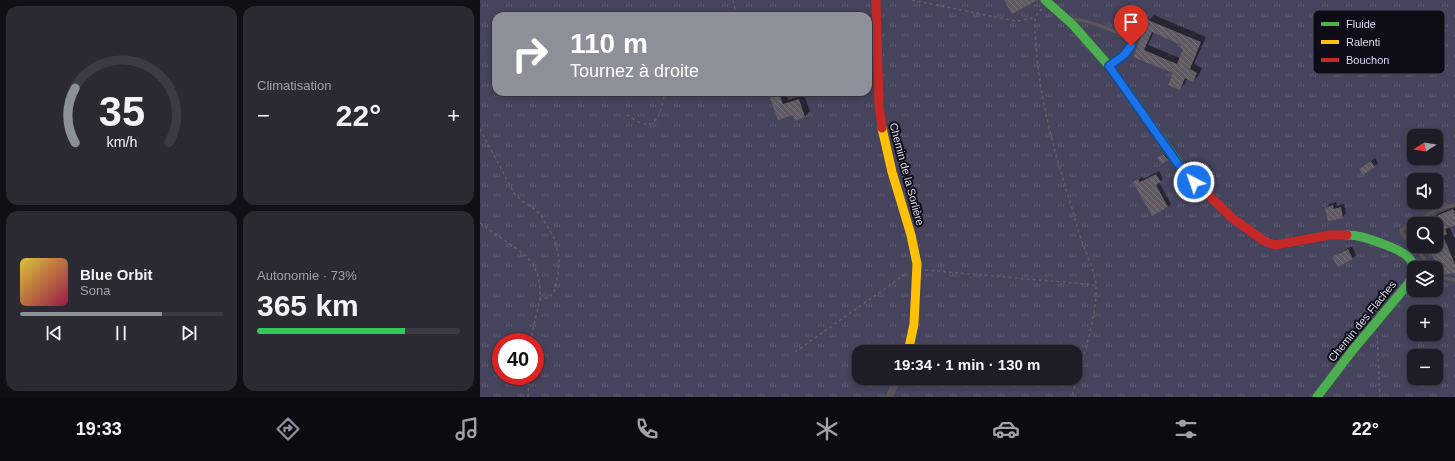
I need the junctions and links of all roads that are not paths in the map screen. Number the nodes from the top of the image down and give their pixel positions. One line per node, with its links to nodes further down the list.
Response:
1 (876, 0): 4 (street, Chemin de la Sorlière)
2 (1049, 2): 3 (street, Chemin des Flaches)
3 (1067, 20): 5 (street, Chemin des Flaches); 5 (lane)
4 (872, 51): 14 (street, Chemin de la Sorlière)
5 (1109, 66): 10 (street, Chemin des Flaches)
6 (1455, 205): 7 (lane)
7 (1424, 217)
8 (1407, 227): 9 (lane)
9 (1407, 239)
10 (1411, 261)
11 (1443, 278): 12 (lane)
12 (1455, 280)
13 (1407, 285): 17 (street, Chemin des Flaches)
14 (910, 345)
15 (895, 385): 16 (street)
16 (889, 397)
17 (1317, 397)

